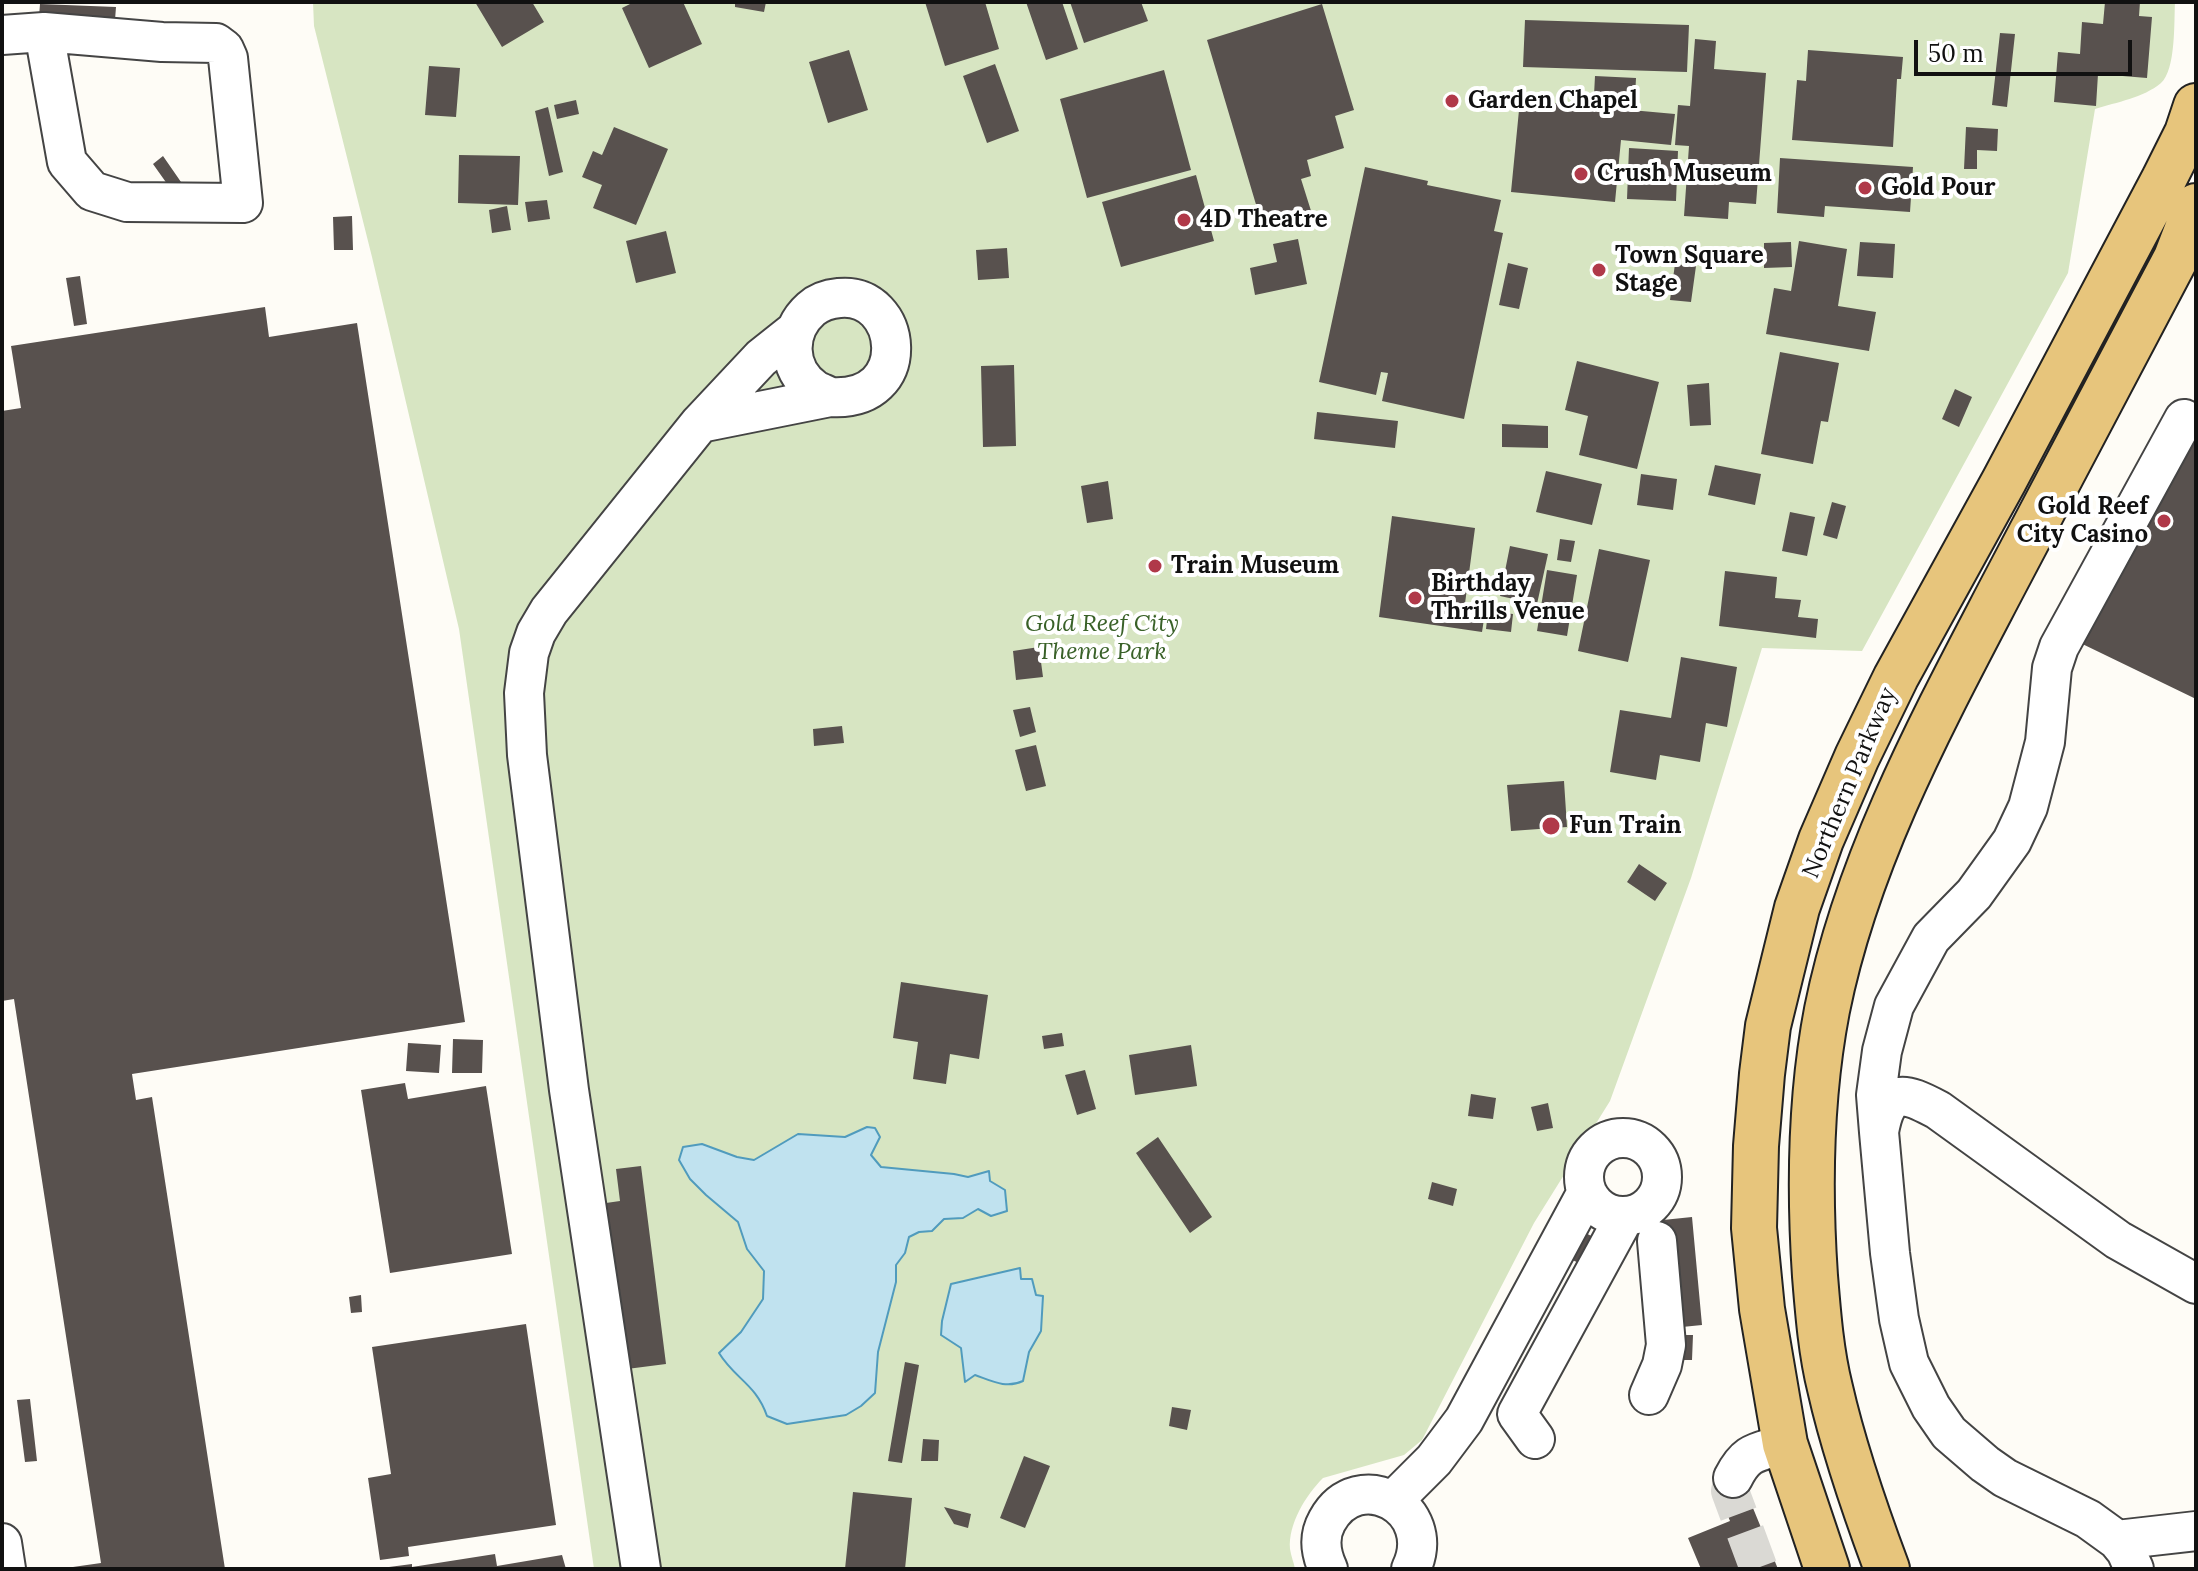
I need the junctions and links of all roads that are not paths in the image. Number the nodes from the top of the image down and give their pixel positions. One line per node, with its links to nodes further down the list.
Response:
1 (44, 32): 1 (lane); 2 (lane)
2 (2, 35)
3 (2196, 106): 16 (main road, Northern Parkway)
4 (2196, 206): 27 (main road, Northern Parkway)
5 (795, 331): 6 (lane); 6 (lane); 8 (lane)
6 (830, 397): 8 (lane)
7 (2184, 419): 9 (lane)
8 (700, 423): 23 (lane)
9 (1879, 1132): 13 (lane); 21 (lane)
10 (1587, 1192): 11 (lane); 11 (lane); 15 (lane)
11 (1625, 1216): 15 (lane)
12 (1657, 1241): 14 (lane)
13 (2196, 1284)
14 (1649, 1395)
15 (1464, 1420): 18 (lane)
16 (1785, 1444): 17 (lane); 26 (main road, Northern Parkway)
17 (1733, 1478)
18 (1393, 1501): 24 (lane); 25 (lane)
19 (2196, 1531): 21 (lane)
20 (2, 1543): 22 (lane)
21 (2125, 1554)
22 (6, 1569)
23 (641, 1569)
24 (1328, 1569)
25 (1411, 1569)
26 (1827, 1569)
27 (1887, 1569)

